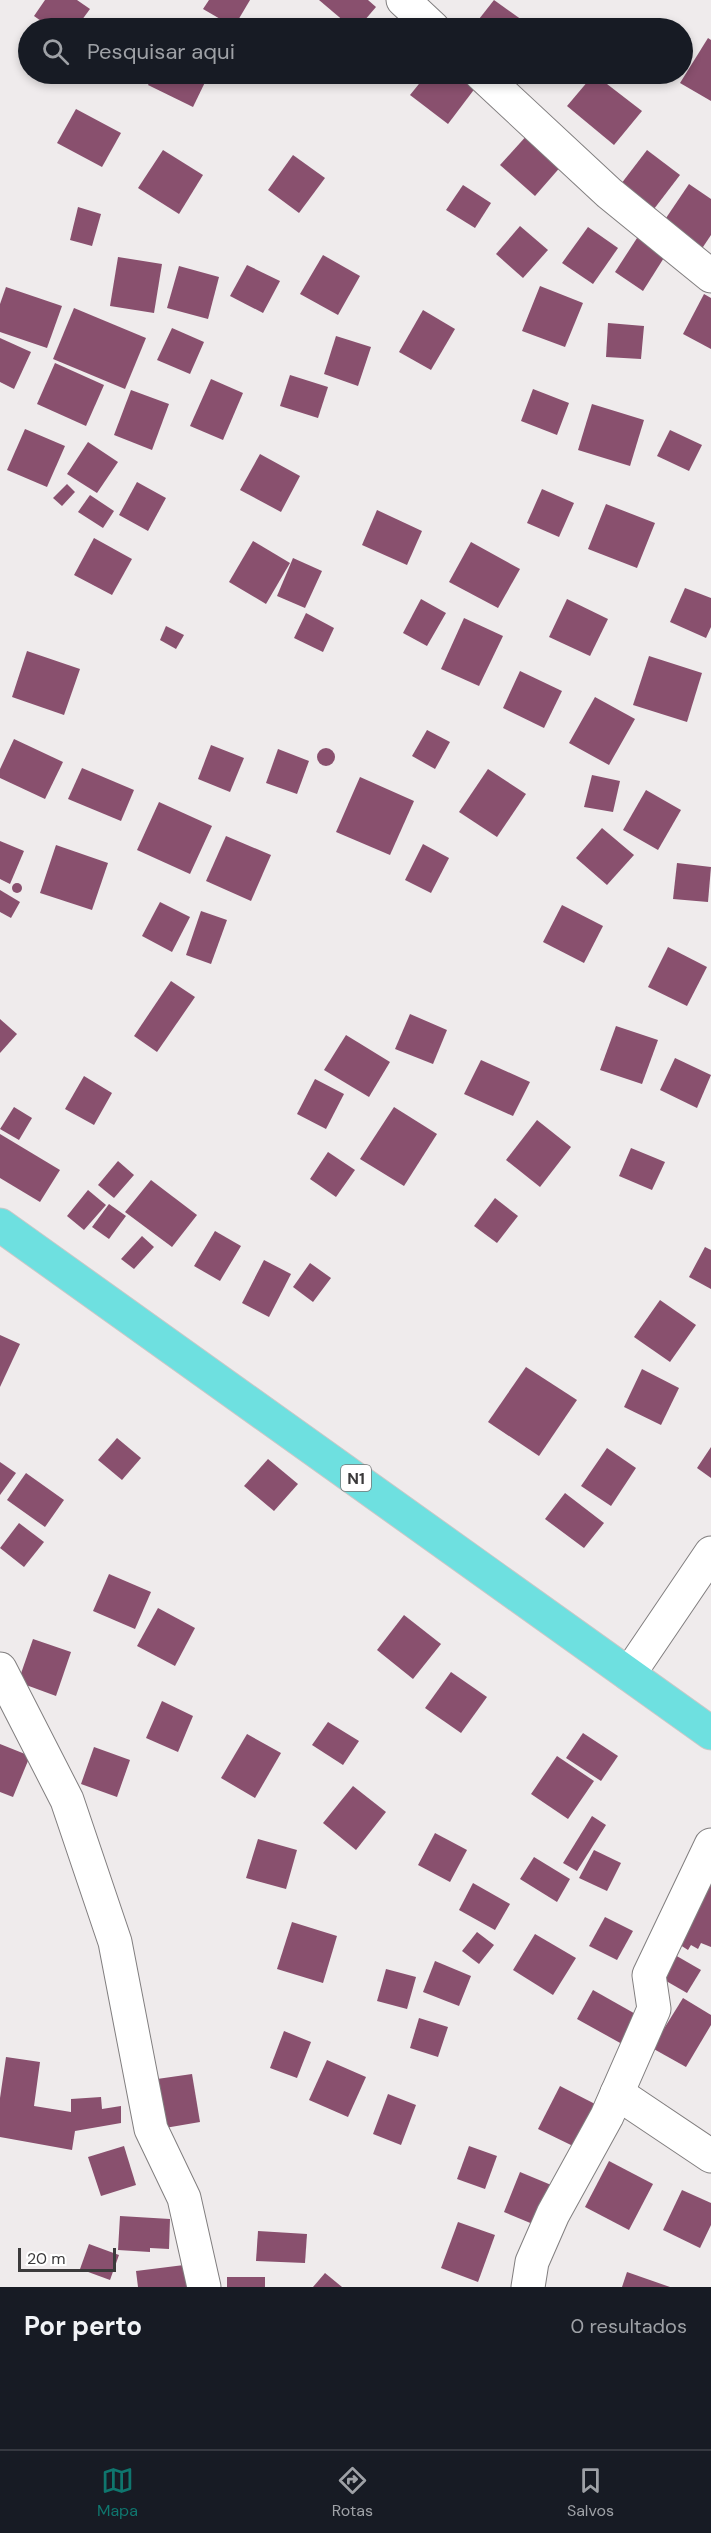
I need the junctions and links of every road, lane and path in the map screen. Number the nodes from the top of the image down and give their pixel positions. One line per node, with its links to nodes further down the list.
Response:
1 (403, 0): 2 (street)
2 (422, 18)
3 (492, 84): 4 (street)
4 (711, 276)
5 (0, 1225): 8 (highway, N1)
6 (711, 1553): 8 (street)
7 (0, 1669): 13 (street)
8 (629, 1674): 9 (highway, N1)
9 (711, 1732)
10 (711, 1845): 11 (street)
11 (617, 2094): 12 (street); 14 (street)
12 (711, 2157)
13 (204, 2287)
14 (528, 2287)

